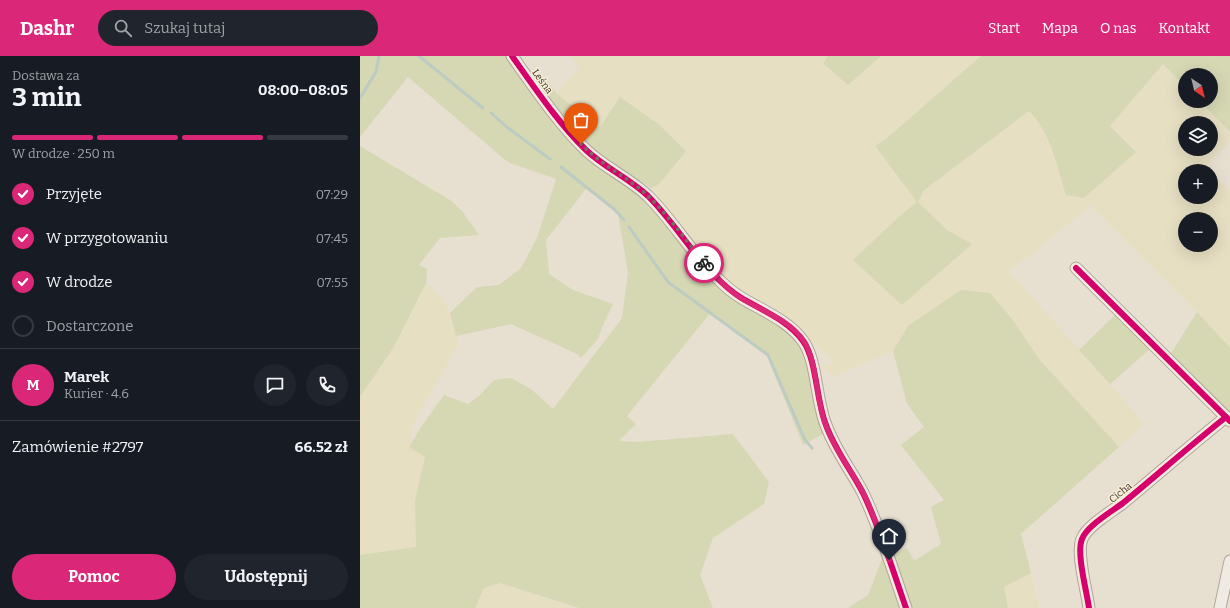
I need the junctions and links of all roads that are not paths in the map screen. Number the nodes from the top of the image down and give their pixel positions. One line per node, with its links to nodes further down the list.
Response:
1 (512, 56): 5 (street, Leśna)
2 (1076, 268): 3 (street, Cicha)
3 (1228, 419): 6 (street, Cicha)
4 (1230, 561): 7 (street)
5 (906, 608)
6 (1089, 608)
7 (1220, 608)

